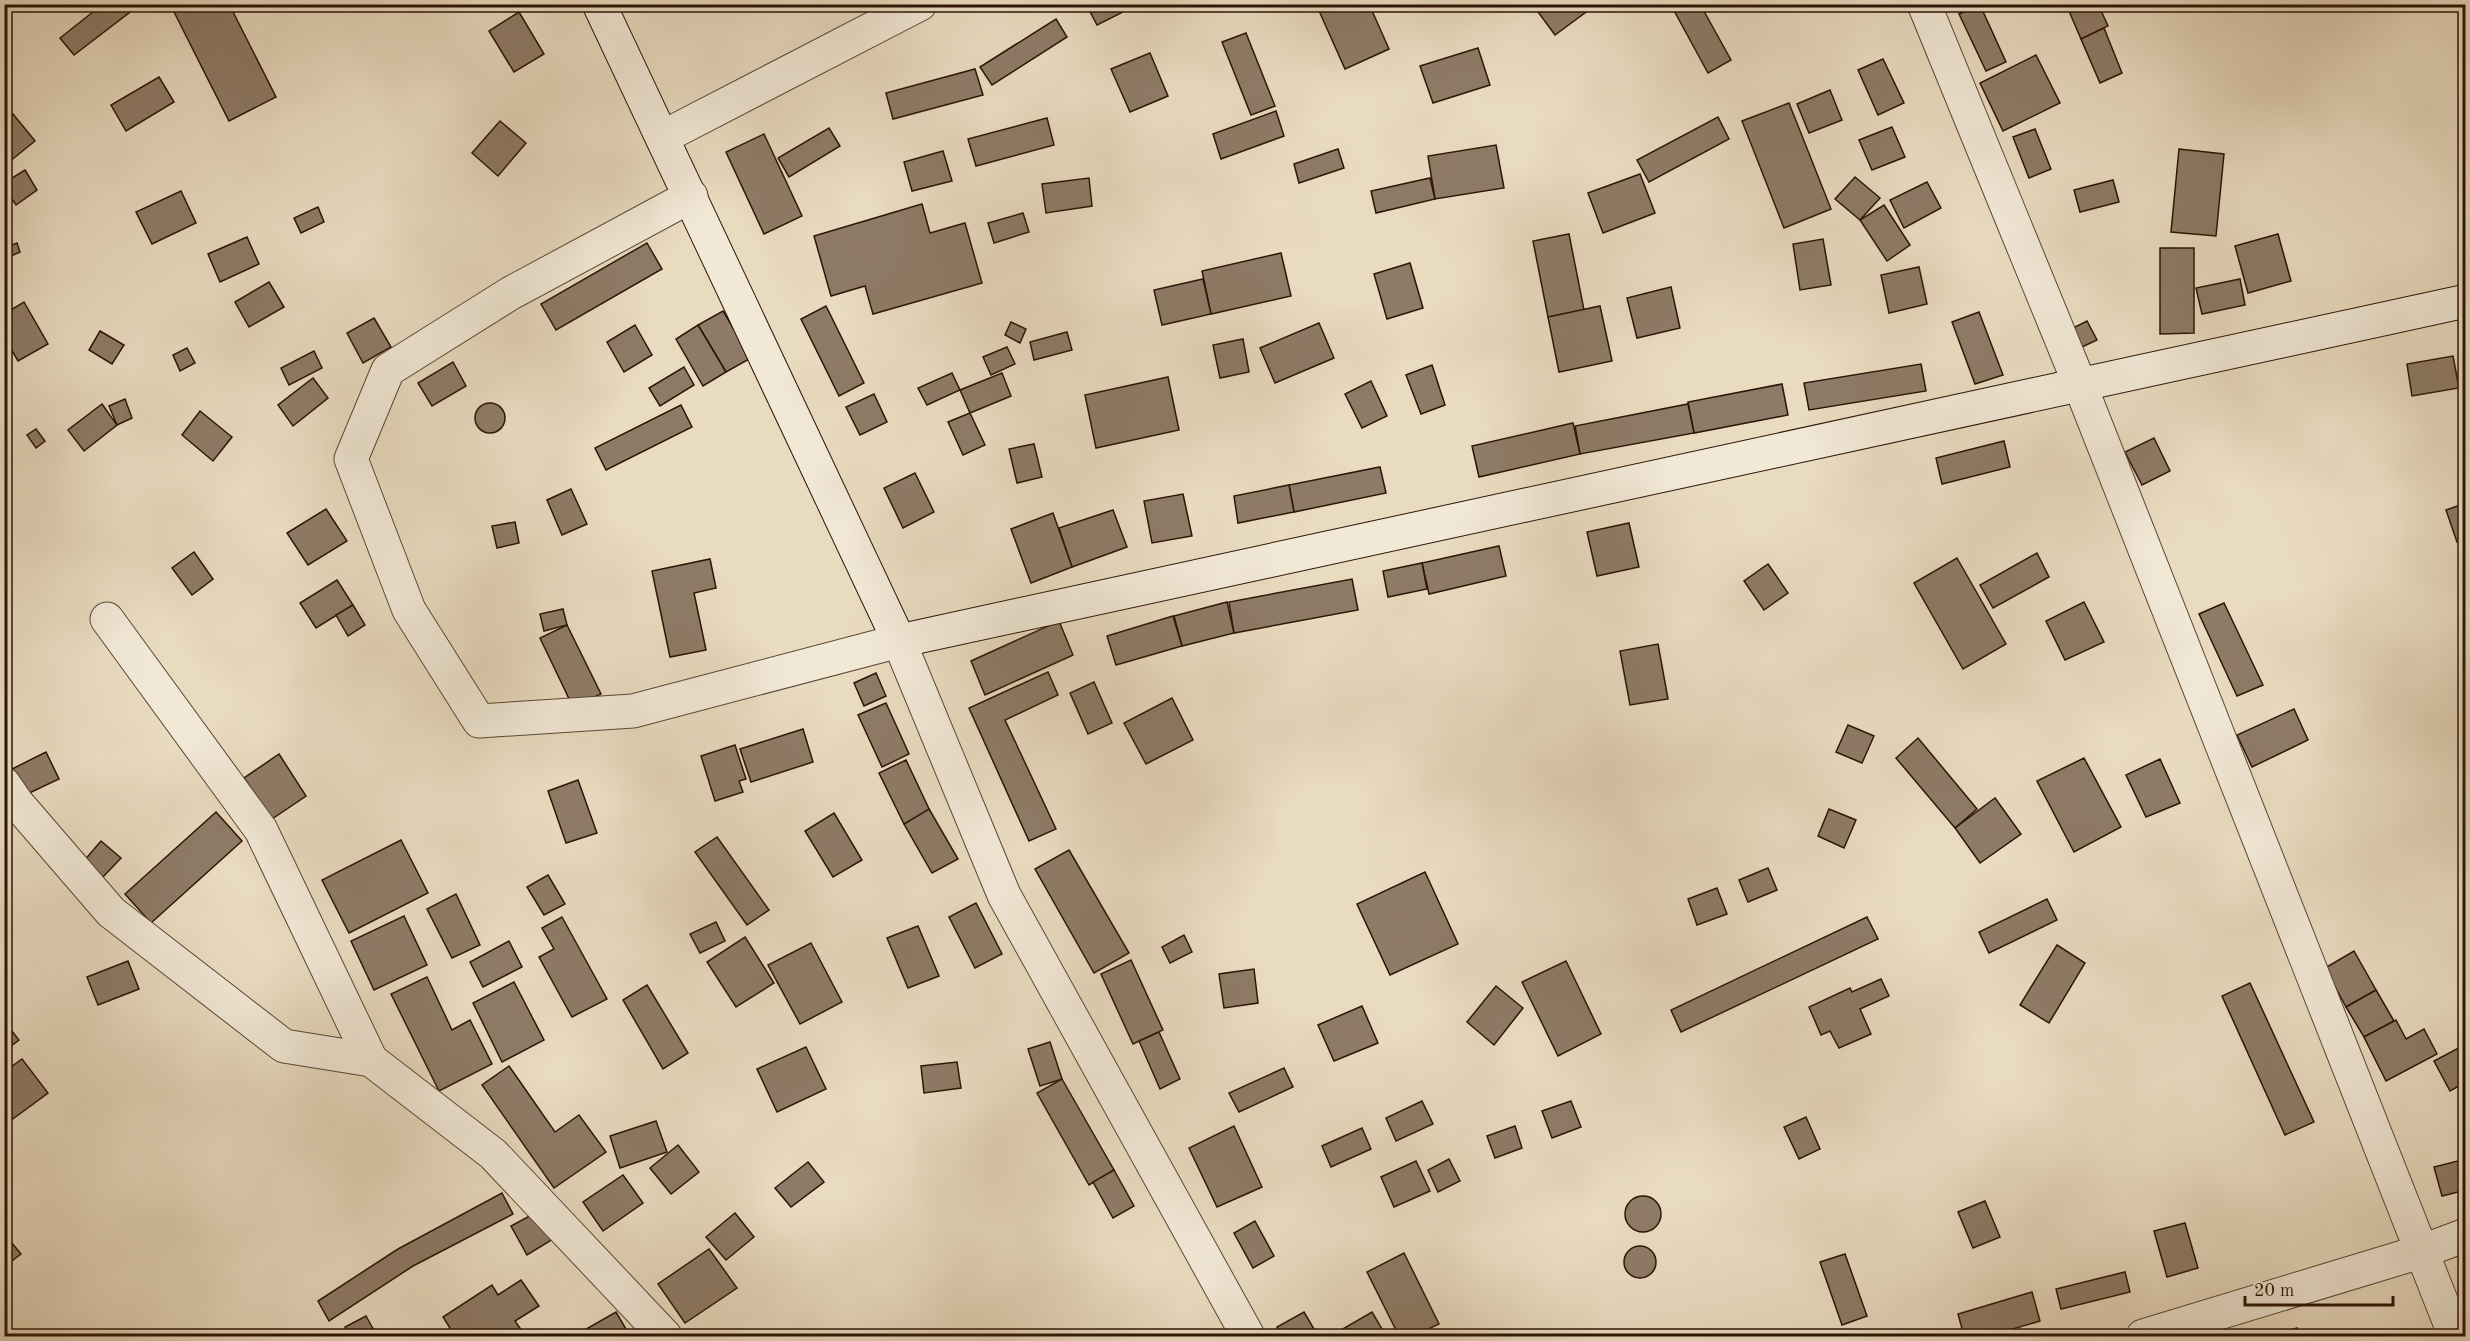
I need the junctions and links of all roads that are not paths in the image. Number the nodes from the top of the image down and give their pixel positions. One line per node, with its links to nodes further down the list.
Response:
1 (599, 4): 4 (street)
2 (920, 4): 4 (street)
3 (1924, 4): 7 (street)
4 (663, 137): 5 (street)
5 (691, 196): 9 (street); 9 (street)
6 (2466, 302): 7 (street)
7 (2080, 385): 9 (street); 13 (street)
8 (107, 619): 11 (street)
9 (899, 641): 15 (street)
10 (4, 784): 11 (street)
11 (371, 1060): 14 (street)
12 (2466, 1235): 13 (street)
13 (2422, 1251): 16 (street); 17 (street)
14 (665, 1336)
15 (1248, 1336)
16 (2144, 1336)
17 (2455, 1336)

